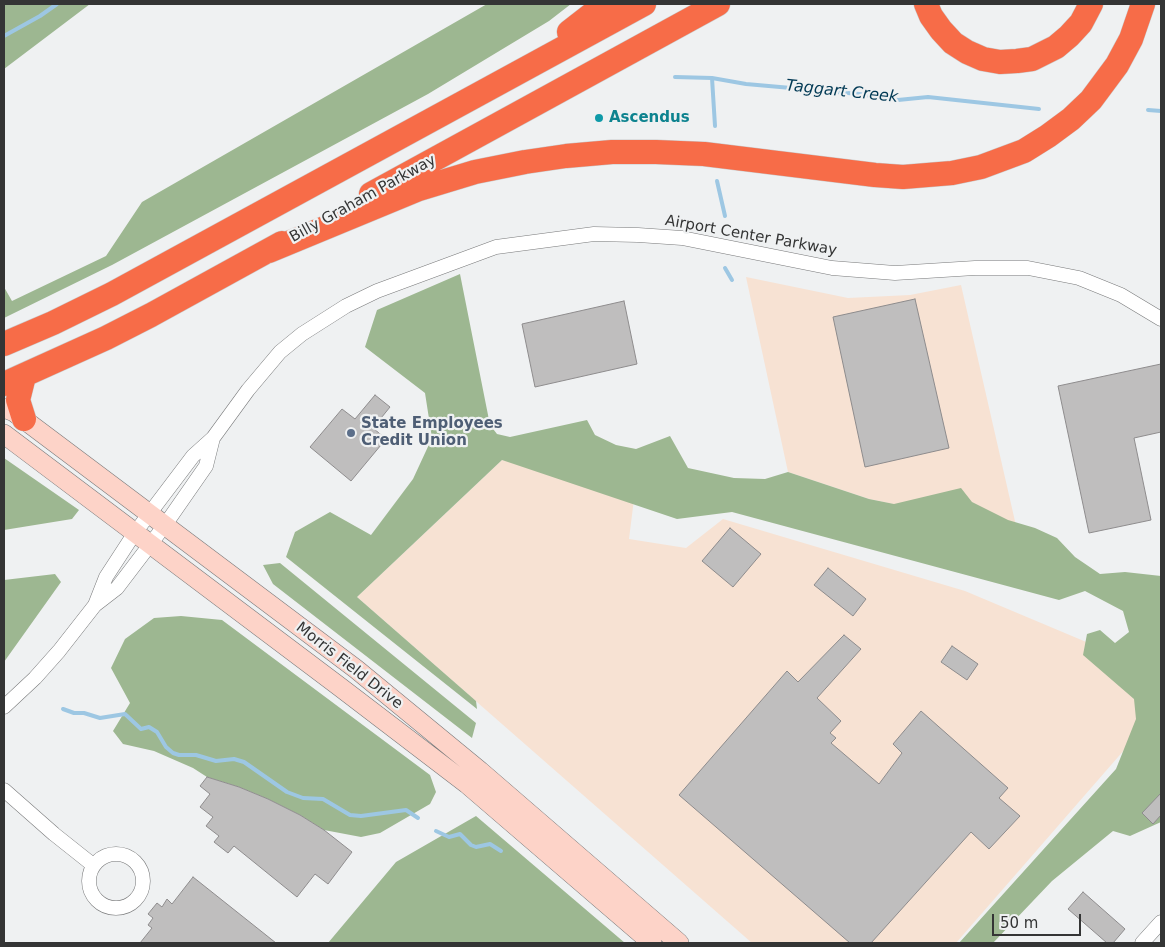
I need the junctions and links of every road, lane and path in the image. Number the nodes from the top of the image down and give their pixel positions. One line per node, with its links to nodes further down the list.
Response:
1 (604, 4): 7 (highway)
2 (644, 4): 7 (highway)
3 (718, 4): 8 (highway, Billy Graham Parkway)
4 (926, 4): 5 (highway)
5 (1091, 4)
6 (1143, 4): 8 (highway)
7 (447, 110): 10 (highway)
8 (269, 251): 11 (highway, Billy Graham Parkway)
9 (1161, 320): 14 (street, Airport Center Parkway)
10 (4, 344)
11 (14, 380): 12 (highway)
12 (14, 413): 15 (street, Morris Field Drive)
13 (4, 434): 17 (street, Morris Field Drive)
14 (213, 438): 15 (street, Airport Center Parkway); 16 (street, Airport Center Parkway)
15 (150, 513): 16 (street, Morris Field Drive); 17 (street, Airport Center Parkway)
16 (165, 525): 18 (street, Airport Center Parkway); 21 (street, Morris Field Drive)
17 (134, 534): 18 (street, Morris Field Drive); 19 (street, Airport Center Parkway)
18 (150, 545): 19 (street, Airport Center Parkway); 21 (street, Morris Field Drive)
19 (95, 605): 20 (street)
20 (4, 707)
21 (473, 777): 25 (street, Morris Field Drive); 26 (street, Morris Field Drive)
22 (4, 790): 23 (street)
23 (93, 865)
24 (1161, 922): 27 (street)
25 (652, 943)
26 (679, 943)
27 (1142, 943)

